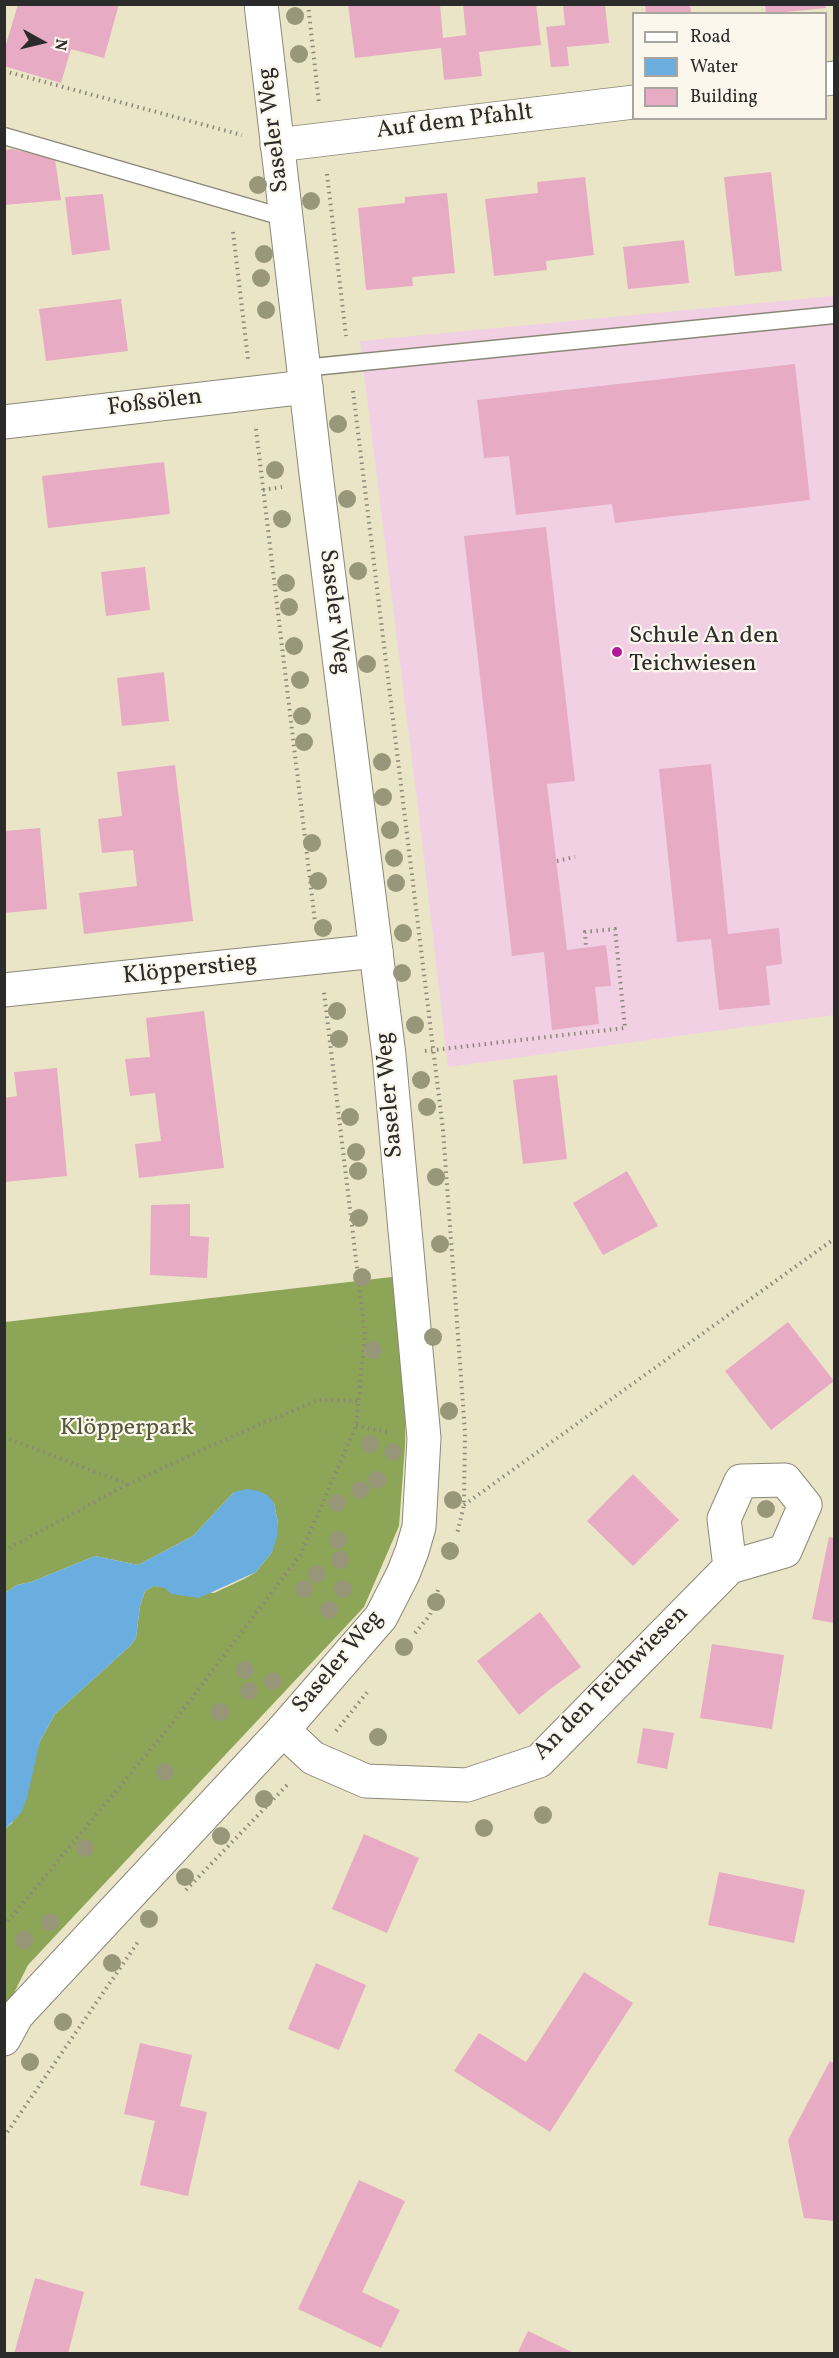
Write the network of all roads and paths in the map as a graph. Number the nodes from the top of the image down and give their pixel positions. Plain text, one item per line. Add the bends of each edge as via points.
1 (261, 4) edge
2 (308, 4) edge
3 (4, 71) edge
4 (632, 102) edge
5 (4, 136) edge
6 (323, 139) junction
7 (277, 145) junction
8 (229, 201) junction
9 (286, 218) junction
10 (834, 315) edge
11 (349, 363) junction
12 (305, 378) junction
13 (252, 393) junction
14 (4, 422) edge
15 (575, 857) dead end
16 (557, 861) dead end
17 (586, 948) dead end
18 (376, 951) junction
19 (320, 957) junction
20 (4, 990) edge
21 (434, 1050) junction
22 (389, 1055) junction
23 (834, 1239) edge
24 (360, 1401) junction
25 (4, 1437) edge
26 (128, 1484) junction
27 (464, 1505) junction
28 (456, 1538) dead end
29 (4, 1551) edge
30 (730, 1567) dead end
31 (441, 1582) dead end
32 (408, 1642) dead end
33 (372, 1687) dead end
34 (283, 1730) junction
35 (313, 1758) junction
36 (180, 1897) dead end
37 (4, 1926) edge
38 (139, 1940) dead end
39 (4, 2039) edge
40 (4, 2137) edge

1 - 7 street, Saseler Weg
2 - 6 path
3 - 7 path
4 - 6 street, Auf dem Pfahlt
5 - 8 lane
6 - 7 street, Auf dem Pfahlt
6 - 11 path
7 - 9 street, Saseler Weg
8 - 9 lane
8 - 13 path
9 - 12 street, Saseler Weg
10 - 11 lane
11 - 12 lane
11 - 21 path
12 - 13 street, Foßsölen
12 - 18 street, Saseler Weg
13 - 14 street, Foßsölen
13 - 19 path
15 - 16 path
17 - 21 path via 585,932 615,929 625,1028
18 - 19 street, Klöpperstieg
18 - 22 street, Saseler Weg
19 - 20 street, Klöpperstieg
19 - 24 path via 365,1335
21 - 22 path
21 - 27 path via 464,1420
22 - 34 street, Saseler Weg via 424,1438 418,1527 412,1551 381,1617
23 - 27 path
24 - 26 path via 318,1400
24 - 37 path via 356,1426 300,1555 175,1720
25 - 26 path
26 - 29 path
27 - 28 path
30 - 35 street, An den Teichwiesen via 539,1761 467,1785 366,1781
31 - 32 path via 430,1615
33 - 35 path
34 - 35 street, An den Teichwiesen
34 - 39 street, Saseler Weg via 17,2015
35 - 36 path
38 - 40 path

